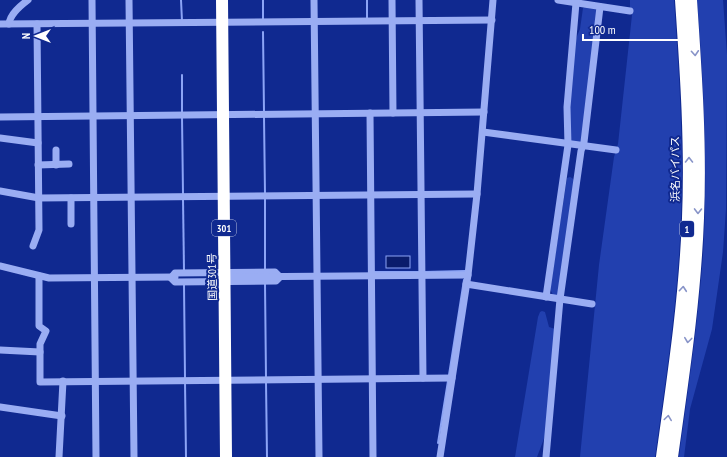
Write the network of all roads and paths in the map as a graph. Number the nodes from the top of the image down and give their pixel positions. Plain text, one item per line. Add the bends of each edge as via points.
1 (28, 0) edge
2 (92, 0) edge
3 (129, 0) edge
4 (222, 0) edge
5 (314, 0) edge
6 (392, 0) edge
7 (419, 0) edge
8 (493, 0) edge
9 (558, 0) edge
10 (681, 0) edge
11 (691, 0) edge
12 (575, 1) edge
13 (597, 4) edge
14 (630, 11) dead end
15 (419, 20) junction
16 (492, 20) junction
17 (393, 21) junction
18 (222, 22) junction
19 (315, 22) junction
20 (130, 23) junction
21 (0, 24) edge
22 (9, 24) junction
23 (37, 24) junction
24 (92, 24) junction
25 (484, 112) junction
26 (370, 113) junction
27 (393, 113) junction
28 (420, 113) junction
29 (223, 114) junction
30 (316, 114) junction
31 (130, 115) junction
32 (38, 116) junction
33 (93, 116) junction
34 (0, 117) edge
35 (482, 132) junction
36 (0, 138) edge
37 (38, 143) junction
38 (568, 145) junction
39 (583, 146) junction
40 (56, 150) dead end
41 (616, 150) dead end
42 (56, 164) junction
43 (69, 164) dead end
44 (38, 165) junction
45 (0, 190) edge
46 (421, 194) junction
47 (477, 194) junction
48 (316, 195) junction
49 (371, 195) junction
50 (224, 196) junction
51 (93, 197) junction
52 (131, 197) junction
53 (39, 198) junction
54 (71, 198) junction
55 (71, 224) dead end
56 (33, 246) dead end
57 (0, 266) edge
58 (422, 275) junction
59 (468, 275) junction
60 (39, 276) junction
61 (317, 276) junction
62 (372, 276) junction
63 (224, 277) junction
64 (94, 278) junction
65 (132, 278) junction
66 (466, 284) junction
67 (546, 297) junction
68 (560, 299) junction
69 (592, 304) dead end
70 (0, 350) edge
71 (40, 352) junction
72 (372, 378) junction
73 (423, 378) junction
74 (452, 378) junction
75 (318, 379) junction
76 (226, 380) junction
77 (64, 381) junction
78 (95, 381) junction
79 (133, 381) junction
80 (0, 407) edge
81 (62, 416) junction
82 (58, 457) edge
83 (96, 457) edge
84 (134, 457) edge
85 (226, 457) edge
86 (319, 457) edge
87 (373, 457) edge
88 (440, 457) edge
89 (546, 457) edge
90 (662, 457) edge
91 (672, 457) edge

1 - 22 street via 16,11
2 - 24 street
3 - 20 street
4 - 18 highway, 国道301号 / 301
5 - 19 street
6 - 17 street
7 - 15 street
8 - 16 street
9 - 12 street
90 -> 10 highway, 浜名バイパス / 1 via 680,323 688,218 688,112
11 -> 91 highway, 1 via 698,112 698,218 690,324
12 - 13 street
12 - 38 street via 567,107
13 - 14 street
13 - 39 street
15 - 16 street
15 - 17 street
15 - 28 street
16 - 25 street
17 - 19 street
17 - 27 street
18 - 19 street
18 - 20 street
18 - 29 highway, 国道301号 / 301
19 - 30 street
20 - 24 street
20 - 31 street
21 - 22 street
22 - 23 street
23 - 24 street
23 - 32 street
24 - 33 street
25 - 28 street
25 - 35 street
26 - 27 street
26 - 30 street
26 - 49 street
27 - 28 street
28 - 46 street
29 - 30 street
29 - 31 street
29 - 50 highway, 国道301号 / 301
30 - 48 street
31 - 33 street
31 - 52 street
32 - 33 street
32 - 34 street
32 - 37 street
33 - 51 street
35 - 38 street
35 - 47 street
36 - 37 street
37 - 44 street
38 - 39 street
38 - 67 street
39 - 41 street
39 - 68 street
40 - 42 street
42 - 43 street
42 - 44 street
44 - 53 street
45 - 53 street
46 - 47 street
46 - 49 street
46 - 58 street
47 - 59 street
48 - 49 street
48 - 50 street
48 - 61 street
49 - 62 street
50 - 52 street
50 - 63 highway, 国道301号 / 301
51 - 52 street
51 - 54 street
51 - 64 street
52 - 65 street
53 - 54 street
53 - 56 street via 39,230
54 - 55 street
57 - 60 street
58 - 59 street
58 - 62 street
58 - 73 street
59 - 66 street
60 - 64 street via 56,279
60 - 71 street via 39,326 46,331 40,344
61 - 62 street
61 - 63 street via 280,276 275,272
61 - 75 street
62 - 72 street
63 - 65 street via 175,273 171,278
63 - 76 highway, 国道301号 / 301
64 - 65 street
64 - 78 street
65 - 79 street
66 - 67 street
66 - 74 street
67 - 68 street
68 - 69 street
68 - 89 street
70 - 71 street
71 - 77 street via 40,382
72 - 73 street
72 - 75 street
72 - 87 street
73 - 74 street
74 - 88 street
75 - 76 street
75 - 86 street
76 - 79 street
76 - 85 highway, 国道301号 / 301
77 - 78 street
77 - 81 street
78 - 79 street
78 - 83 street
79 - 84 street
80 - 81 street
81 - 82 street

